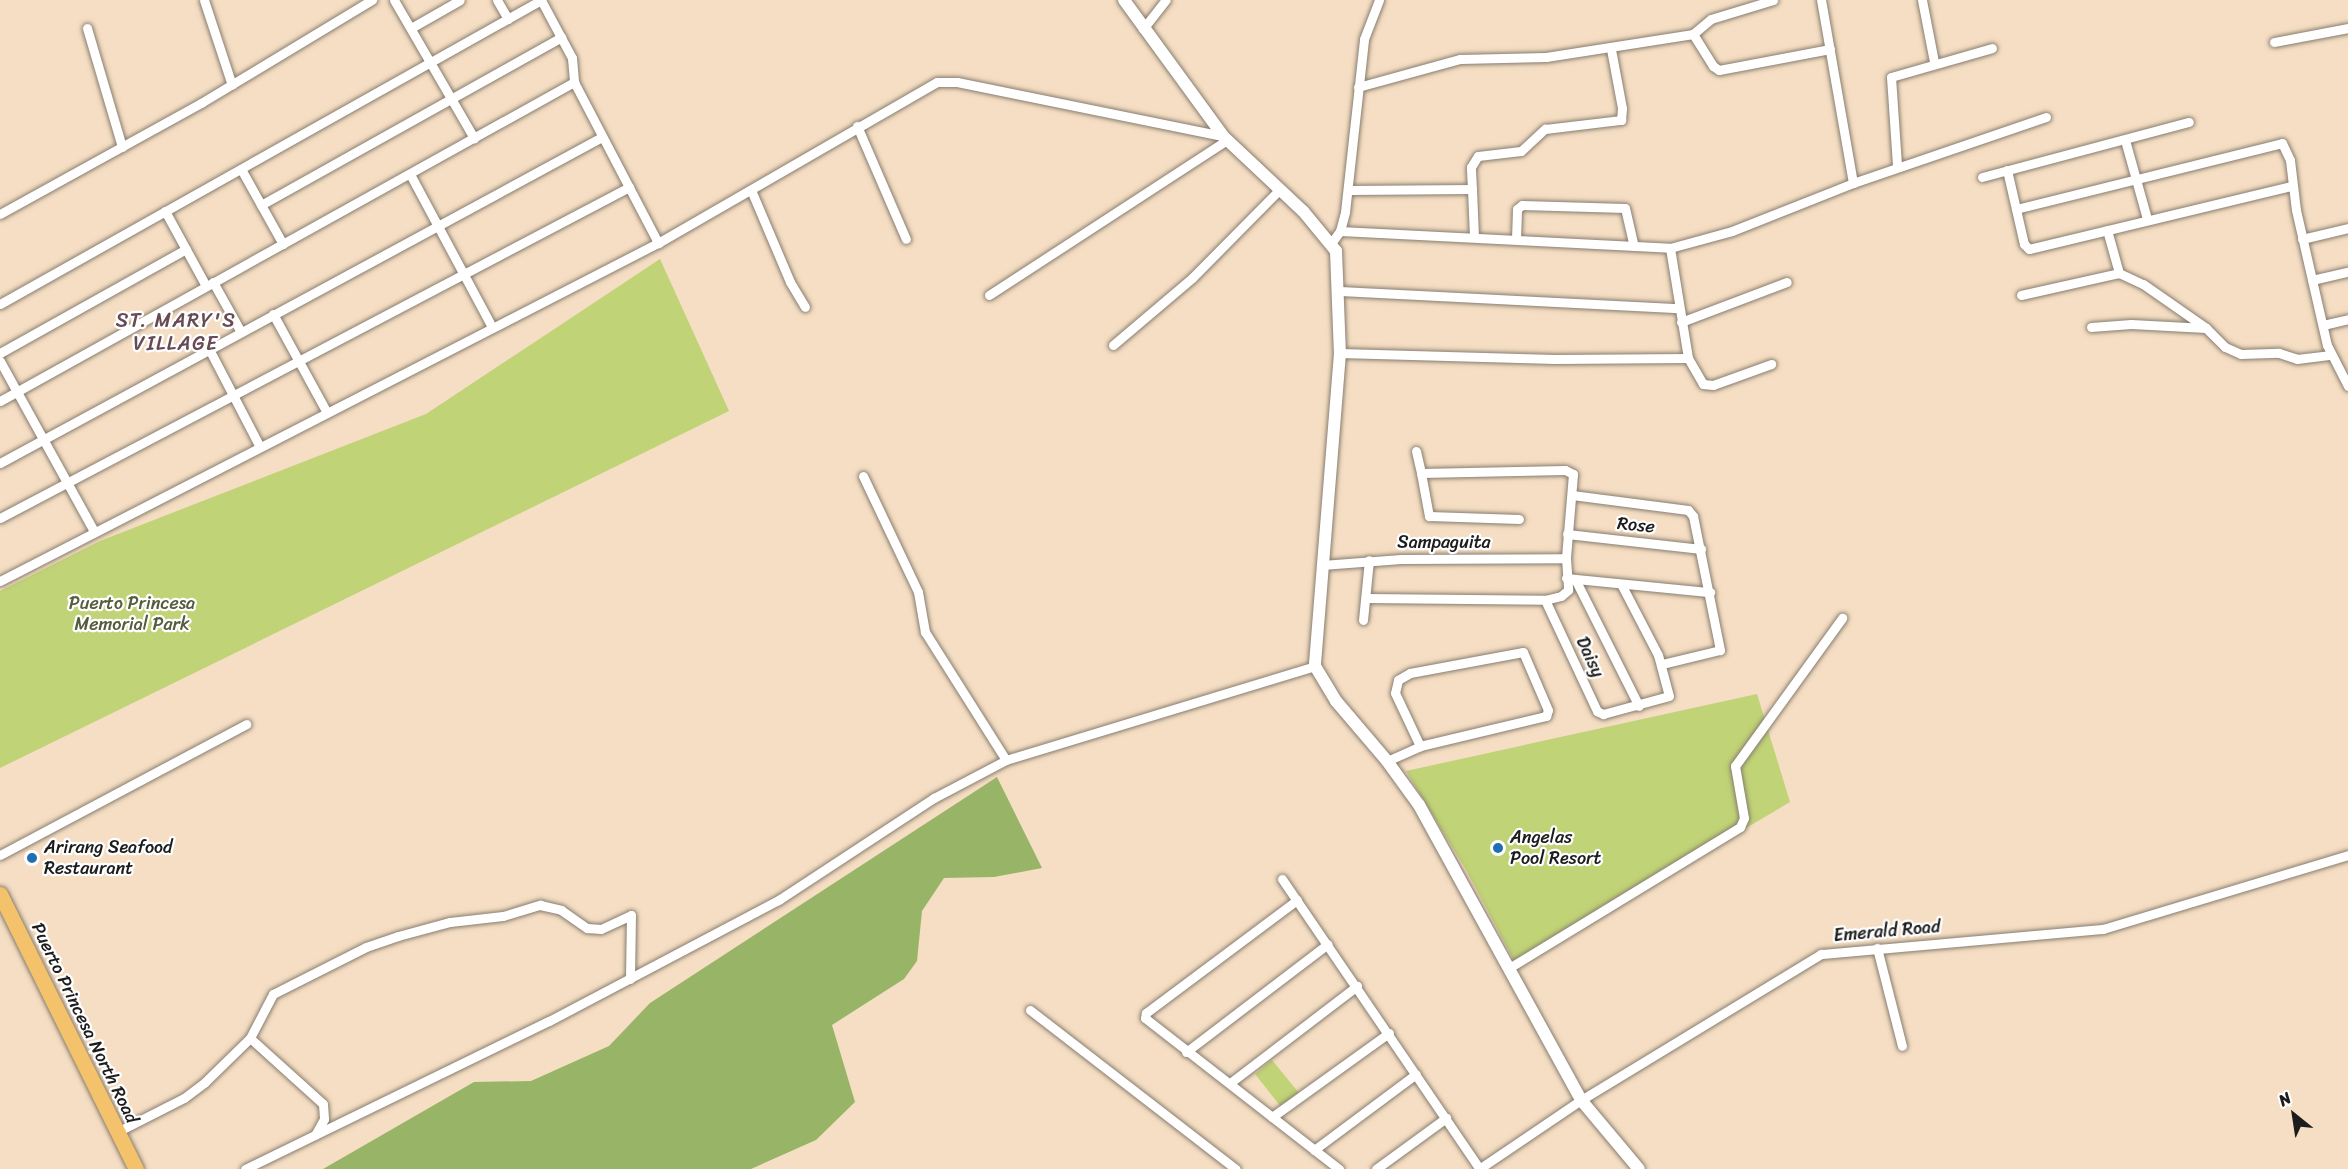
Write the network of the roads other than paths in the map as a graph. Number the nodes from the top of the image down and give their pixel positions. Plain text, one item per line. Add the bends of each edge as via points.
1 (204, 0) edge
2 (372, 0) edge
3 (394, 0) edge
4 (460, 0) edge
5 (497, 0) edge
6 (541, 0) edge
7 (1124, 0) edge
8 (1167, 0) edge
9 (1379, 0) edge
10 (1773, 0) edge
11 (1821, 0) edge
12 (1922, 0) edge
13 (508, 19) junction
14 (87, 28) dead end
15 (411, 28) junction
16 (2348, 28) edge
17 (1143, 29) junction
18 (1693, 34) junction
19 (561, 37) junction
20 (2274, 42) dead end
21 (1992, 48) dead end
22 (1611, 49) junction
23 (1830, 49) junction
24 (1934, 62) junction
25 (431, 63) junction
26 (574, 82) junction
27 (232, 85) junction
28 (1358, 87) junction
29 (451, 98) junction
30 (2046, 117) dead end
31 (2189, 122) dead end
32 (857, 126) junction
33 (602, 137) junction
34 (474, 138) junction
35 (1225, 138) junction
36 (2125, 140) junction
37 (122, 147) junction
38 (1897, 165) junction
39 (241, 169) junction
40 (2007, 170) junction
41 (410, 174) junction
42 (1982, 177) dead end
43 (2136, 181) junction
44 (1853, 183) junction
45 (2291, 186) junction
46 (629, 187) junction
47 (1280, 189) junction
48 (1472, 189) junction
49 (751, 190) junction
50 (1349, 190) junction
51 (261, 205) junction
52 (2016, 209) junction
53 (165, 212) junction
54 (0, 214) edge
55 (2147, 219) junction
56 (438, 224) junction
57 (2348, 228) edge
58 (2107, 230) junction
59 (1341, 231) junction
60 (1474, 237) junction
61 (906, 239) dead end
62 (1516, 239) junction
63 (2302, 239) junction
64 (1332, 242) junction
65 (658, 243) junction
66 (283, 244) junction
67 (1634, 246) junction
68 (1670, 248) junction
69 (186, 249) junction
70 (464, 272) junction
71 (2348, 272) edge
72 (2119, 273) junction
73 (2312, 280) junction
74 (1787, 282) dead end
75 (210, 284) junction
76 (1340, 291) junction
77 (2021, 294) dead end
78 (989, 295) dead end
79 (0, 304) edge
80 (805, 307) dead end
81 (1678, 308) junction
82 (273, 314) junction
83 (2348, 319) edge
84 (1681, 322) junction
85 (2323, 325) junction
86 (492, 327) junction
87 (2091, 327) dead end
88 (2206, 328) junction
89 (241, 332) junction
90 (1113, 345) dead end
91 (209, 349) junction
92 (0, 353) edge
93 (1340, 353) junction
94 (2331, 355) junction
95 (1688, 358) junction
96 (299, 360) junction
97 (0, 361) edge
98 (1771, 364) dead end
99 (2343, 368) edge
100 (2348, 386) edge
101 (17, 392) junction
102 (233, 395) junction
103 (0, 401) edge
104 (326, 411) junction
105 (44, 439) junction
106 (259, 445) junction
107 (1416, 451) dead end
108 (0, 463) edge
109 (1421, 473) junction
110 (863, 476) dead end
111 (68, 482) junction
112 (1572, 495) junction
113 (0, 518) edge
114 (1519, 519) dead end
115 (94, 531) junction
116 (1567, 534) junction
117 (1701, 549) junction
118 (1566, 558) junction
119 (1369, 560) junction
120 (1322, 564) junction
121 (1571, 578) junction
122 (0, 581) edge
123 (1621, 584) junction
124 (1710, 592) junction
125 (1365, 598) junction
126 (1545, 600) junction
127 (1842, 618) dead end
128 (1363, 620) dead end
129 (1662, 664) junction
130 (1314, 666) junction
131 (1640, 706) junction
132 (246, 724) dead end
133 (1420, 746) junction
134 (1006, 760) junction
135 (1387, 761) junction
136 (0, 855) edge
137 (2348, 855) edge
138 (1282, 879) dead end
139 (0, 894) edge
140 (1298, 900) junction
141 (1328, 944) junction
142 (1877, 948) junction
143 (1509, 968) junction
144 (630, 979) junction
145 (1357, 986) junction
146 (1030, 1010) dead end
147 (1389, 1033) junction
148 (250, 1038) junction
149 (1902, 1046) dead end
150 (1186, 1052) junction
151 (1416, 1074) junction
152 (1230, 1083) junction
153 (1581, 1100) junction
154 (1272, 1117) junction
155 (1446, 1118) junction
156 (117, 1132) junction
157 (315, 1135) junction
158 (1314, 1150) junction
159 (136, 1169) edge
160 (245, 1169) edge
161 (1236, 1169) edge
162 (1339, 1169) edge
163 (1376, 1169) edge
164 (1479, 1169) edge
165 (1639, 1169) edge

1 - 27 street
2 - 27 street
3 - 15 street
4 - 15 street
5 - 13 street
6 - 13 street
6 - 19 street
7 - 17 street
8 - 17 street
9 - 28 street via 1364,39
10 - 18 street via 1711,19
11 - 23 street
12 - 24 street
13 - 25 street
14 - 37 street
15 - 25 street
16 - 20 street
17 - 35 street
18 - 22 street
18 - 23 street via 1713,66 1719,69
19 - 26 street via 572,58
19 - 29 street
21 - 24 street
22 - 28 street via 1546,57 1460,58
22 - 48 street via 1621,120 1549,128 1539,131 1521,151 1478,156 1471,167
23 - 44 street
24 - 38 street via 1891,77
25 - 29 street
25 - 39 street
26 - 33 street
26 - 34 street
27 - 37 street
28 - 50 street
29 - 34 street
29 - 51 street
30 - 38 street
31 - 36 street
32 - 35 street via 919,89 937,82 957,82
32 - 49 street
32 - 61 street
33 - 46 street
33 - 56 street
34 - 41 street
35 - 47 street
35 - 78 street
36 - 40 street
36 - 43 street
37 - 54 street
38 - 44 street
39 - 51 street
39 - 53 street
40 - 42 street
40 - 52 street
41 - 56 street
41 - 66 street
43 - 45 street via 2279,142 2290,160
43 - 52 street
43 - 55 street
44 - 68 street via 1732,231
45 - 55 street
45 - 63 street
46 - 65 street
46 - 70 street
47 - 64 street
47 - 90 street via 1192,278
48 - 50 street
48 - 60 street
49 - 65 street
49 - 80 street via 790,282
50 - 59 street
51 - 66 street
52 - 58 street via 2024,247 2029,249
53 - 69 street
53 - 79 street
55 - 58 street
56 - 70 street
56 - 82 street
57 - 63 street
58 - 72 street
59 - 60 street
59 - 64 street
60 - 62 street
62 - 67 street
62 - 67 street via 1517,209 1522,205 1625,208
63 - 73 street
64 - 76 street via 1338,260
65 - 86 street
66 - 75 street
67 - 68 street
68 - 81 street
69 - 75 street
69 - 92 street
70 - 86 street
70 - 96 street
71 - 73 street
72 - 77 street
72 - 88 street via 2143,284
73 - 85 street
74 - 84 street
75 - 89 street
75 - 101 street
76 - 81 street
76 - 93 street
81 - 84 street
82 - 89 street
82 - 96 street
83 - 85 street
84 - 95 street
85 - 94 street
86 - 104 street
87 - 88 street via 2131,324
88 - 94 street via 2225,347 2247,356 2279,353 2297,359
89 - 91 street
91 - 102 street
91 - 105 street
93 - 95 street
93 - 120 street
94 - 99 street
95 - 98 street via 1707,386
96 - 102 street
96 - 104 street
97 - 101 street
99 - 100 street
101 - 103 street
101 - 105 street
102 - 106 street
102 - 111 street
104 - 106 street
105 - 108 street
105 - 111 street
106 - 115 street
107 - 109 street
109 - 112 street via 1565,470 1573,474
109 - 114 street via 1429,516
110 - 134 street via 918,592 925,632
111 - 113 street
111 - 115 street
112 - 116 street
112 - 117 street via 1688,510
115 - 122 street
116 - 117 street, Rose
116 - 118 street
117 - 124 street
118 - 119 street, Sampaguita
118 - 121 street
119 - 120 street, Sampaguita
119 - 125 street
120 - 130 street
121 - 123 street
121 - 126 street via 1567,592
121 - 131 street
123 - 124 street
123 - 129 street, Daisy
124 - 129 street via 1720,650
125 - 126 street
125 - 128 street
126 - 131 street, Daisy via 1599,713
127 - 143 street via 1735,766 1744,818 1740,827
129 - 131 street, Daisy via 1670,696
130 - 134 street
130 - 135 street via 1336,701
132 - 136 street
133 - 133 street via 1546,716 1548,710 1523,652 1410,674 1398,680 1395,693
133 - 135 street
134 - 144 street via 934,798 780,899
135 - 143 street via 1419,805
137 - 142 street, Emerald Road via 2103,928 2066,935
138 - 140 street
139 - 156 main road, Puerto Princesa North Road
140 - 141 street
140 - 150 street via 1145,1014
141 - 145 street
141 - 150 street
142 - 149 street
142 - 153 street, Emerald Road via 1815,957
143 - 153 street
144 - 148 street via 631,915 601,929 587,928 561,910 540,905 503,916 450,922 366,947 273,994
144 - 157 street
145 - 147 street
145 - 152 street
146 - 161 street
147 - 151 street
147 - 154 street
148 - 156 street via 195,1091
148 - 157 street via 323,1104 324,1119
150 - 152 street
151 - 155 street
151 - 158 street
152 - 154 street
153 - 164 street, Emerald Road
153 - 165 street
154 - 158 street
155 - 163 street
155 - 164 street
156 - 159 main road, Puerto Princesa North Road
157 - 160 street
158 - 162 street

